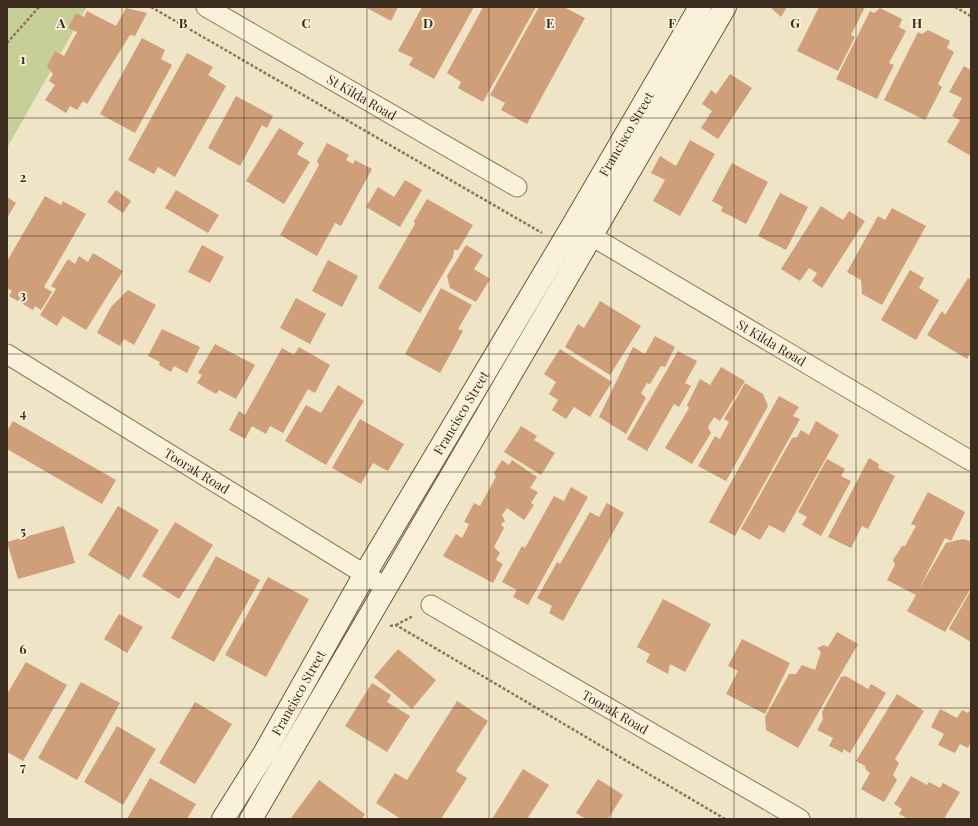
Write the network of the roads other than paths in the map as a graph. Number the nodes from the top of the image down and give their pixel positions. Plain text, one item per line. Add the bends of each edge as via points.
1 (206, 7) edge
2 (700, 7) edge
3 (725, 7) edge
4 (517, 187) dead end
5 (573, 225) junction
6 (593, 236) junction
7 (7, 354) edge
8 (971, 461) edge
9 (365, 574) junction
10 (387, 588) junction
11 (431, 605) dead end
12 (223, 819) edge
13 (251, 819) edge
14 (800, 819) edge

1 - 4 street, St Kilda Road
2 - 5 street, Francisco Street
3 - 6 street, Francisco Street
5 - 6 street, St Kilda Road
5 - 9 street, Francisco Street
6 - 8 street, St Kilda Road
6 - 10 street, Francisco Street
7 - 9 street, Toorak Road
9 - 10 street, Toorak Road
9 - 12 street, Francisco Street via 265,752
10 - 13 street, Francisco Street
11 - 14 street, Toorak Road

